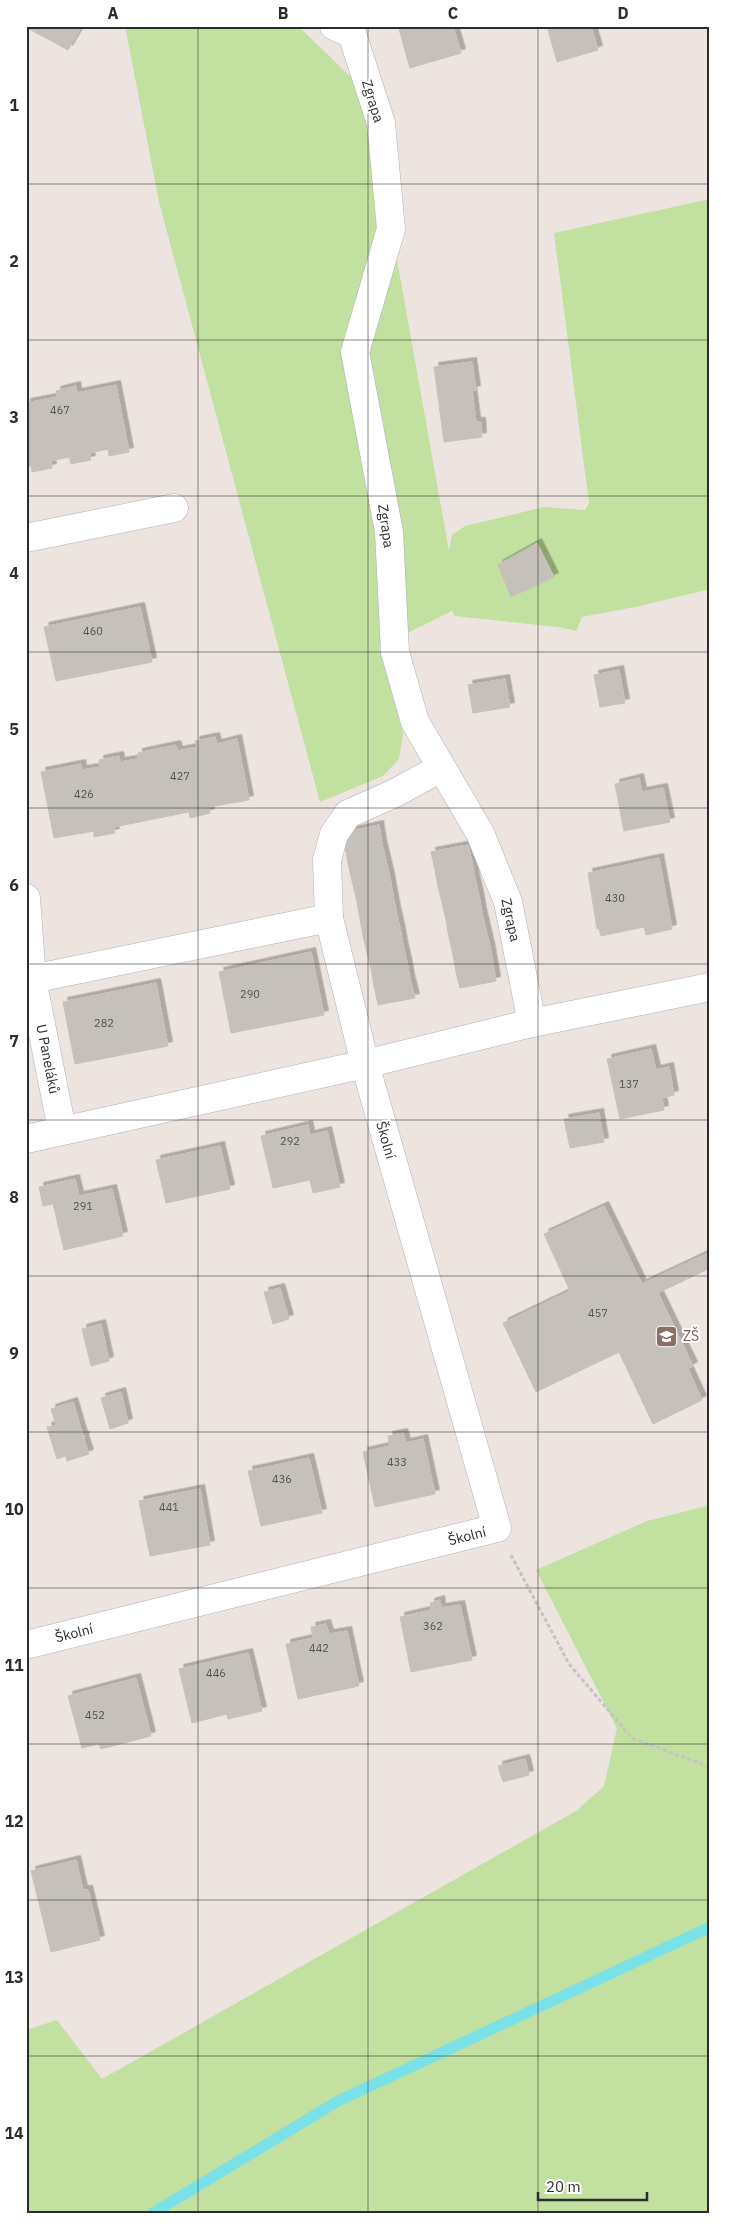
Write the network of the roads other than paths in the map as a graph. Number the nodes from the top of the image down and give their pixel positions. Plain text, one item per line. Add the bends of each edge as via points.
1 (334, 26) edge
2 (174, 508) dead end
3 (26, 538) edge
4 (441, 768) junction
5 (26, 898) edge
6 (329, 918) junction
7 (32, 979) junction
8 (710, 987) edge
9 (532, 1023) junction
10 (365, 1064) junction
11 (62, 1130) junction
12 (26, 1139) edge
13 (26, 1645) edge

1 - 4 street, Zgrapa via 352,34 381,123 391,229 355,352 389,532 395,652 415,722
2 - 3 street
4 - 6 street, Školní via 348,814 334,834 327,860
4 - 9 street, Zgrapa via 480,833 508,902
5 - 7 street, U Paneláků
6 - 7 street
6 - 10 street, Školní
7 - 11 street, U Paneláků
8 - 9 street
9 - 10 street
10 - 11 street
10 - 13 street, Školní via 497,1528
11 - 12 street

